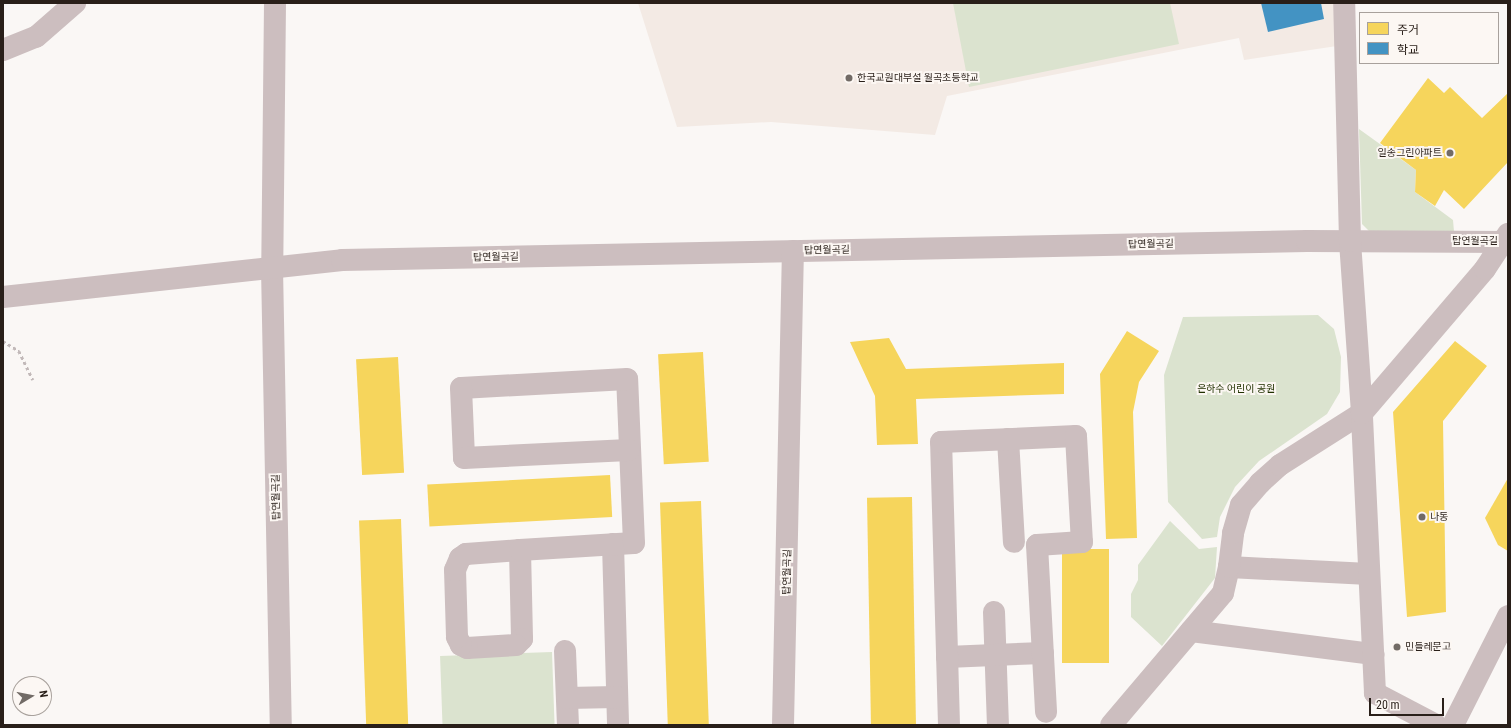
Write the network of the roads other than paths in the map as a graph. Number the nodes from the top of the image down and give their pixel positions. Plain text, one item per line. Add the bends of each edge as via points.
1 (75, 3) edge
2 (275, 3) edge
3 (1344, 3) edge
4 (3, 50) edge
5 (1506, 239) edge
6 (1350, 241) junction
7 (793, 251) junction
8 (272, 268) junction
9 (3, 297) edge
10 (1362, 413) junction
11 (1008, 439) junction
12 (629, 450) junction
13 (1014, 542) dead end
14 (613, 544) junction
15 (520, 550) junction
16 (1229, 567) junction
17 (1369, 574) junction
18 (994, 612) dead end
19 (1508, 616) edge
20 (1191, 631) junction
21 (565, 651) dead end
22 (1043, 653) junction
23 (1374, 654) junction
24 (995, 655) junction
25 (947, 657) junction
26 (617, 697) junction
27 (567, 698) junction
28 (1046, 712) dead end
29 (282, 725) edge
30 (568, 725) edge
31 (618, 725) edge
32 (784, 725) edge
33 (949, 725) edge
34 (998, 725) edge
35 (1111, 725) edge
36 (1436, 725) edge
37 (1453, 725) edge

1 - 4 street via 36,37
2 - 8 street, 탑연월곡길
3 - 6 street
5 - 6 street, 탑연월곡길
5 - 10 street via 1485,269
6 - 7 street, 탑연월곡길
6 - 10 street
7 - 8 street, 탑연월곡길 via 342,260
7 - 32 street, 탑연월곡길
8 - 9 street
8 - 29 street, 탑연월곡길
10 - 16 street via 1280,465 1260,483 1241,505 1233,532
10 - 17 street
11 - 13 street
11 - 22 street via 1076,436 1082,542 1038,545
11 - 25 street via 941,442
12 - 12 street via 627,379 461,388 464,458
12 - 14 street via 634,543
14 - 15 street
14 - 26 street
15 - 15 street via 466,554 460,558 455,570 458,637 461,645 467,648 516,645 522,639
16 - 17 street
16 - 20 street via 1223,593
17 - 23 street
18 - 24 street
19 - 37 street
20 - 23 street
20 - 35 street
21 - 27 street
22 - 24 street
22 - 28 street
23 - 36 street via 1375,693
24 - 25 street
24 - 34 street
25 - 33 street
26 - 27 street
26 - 31 street
27 - 30 street

